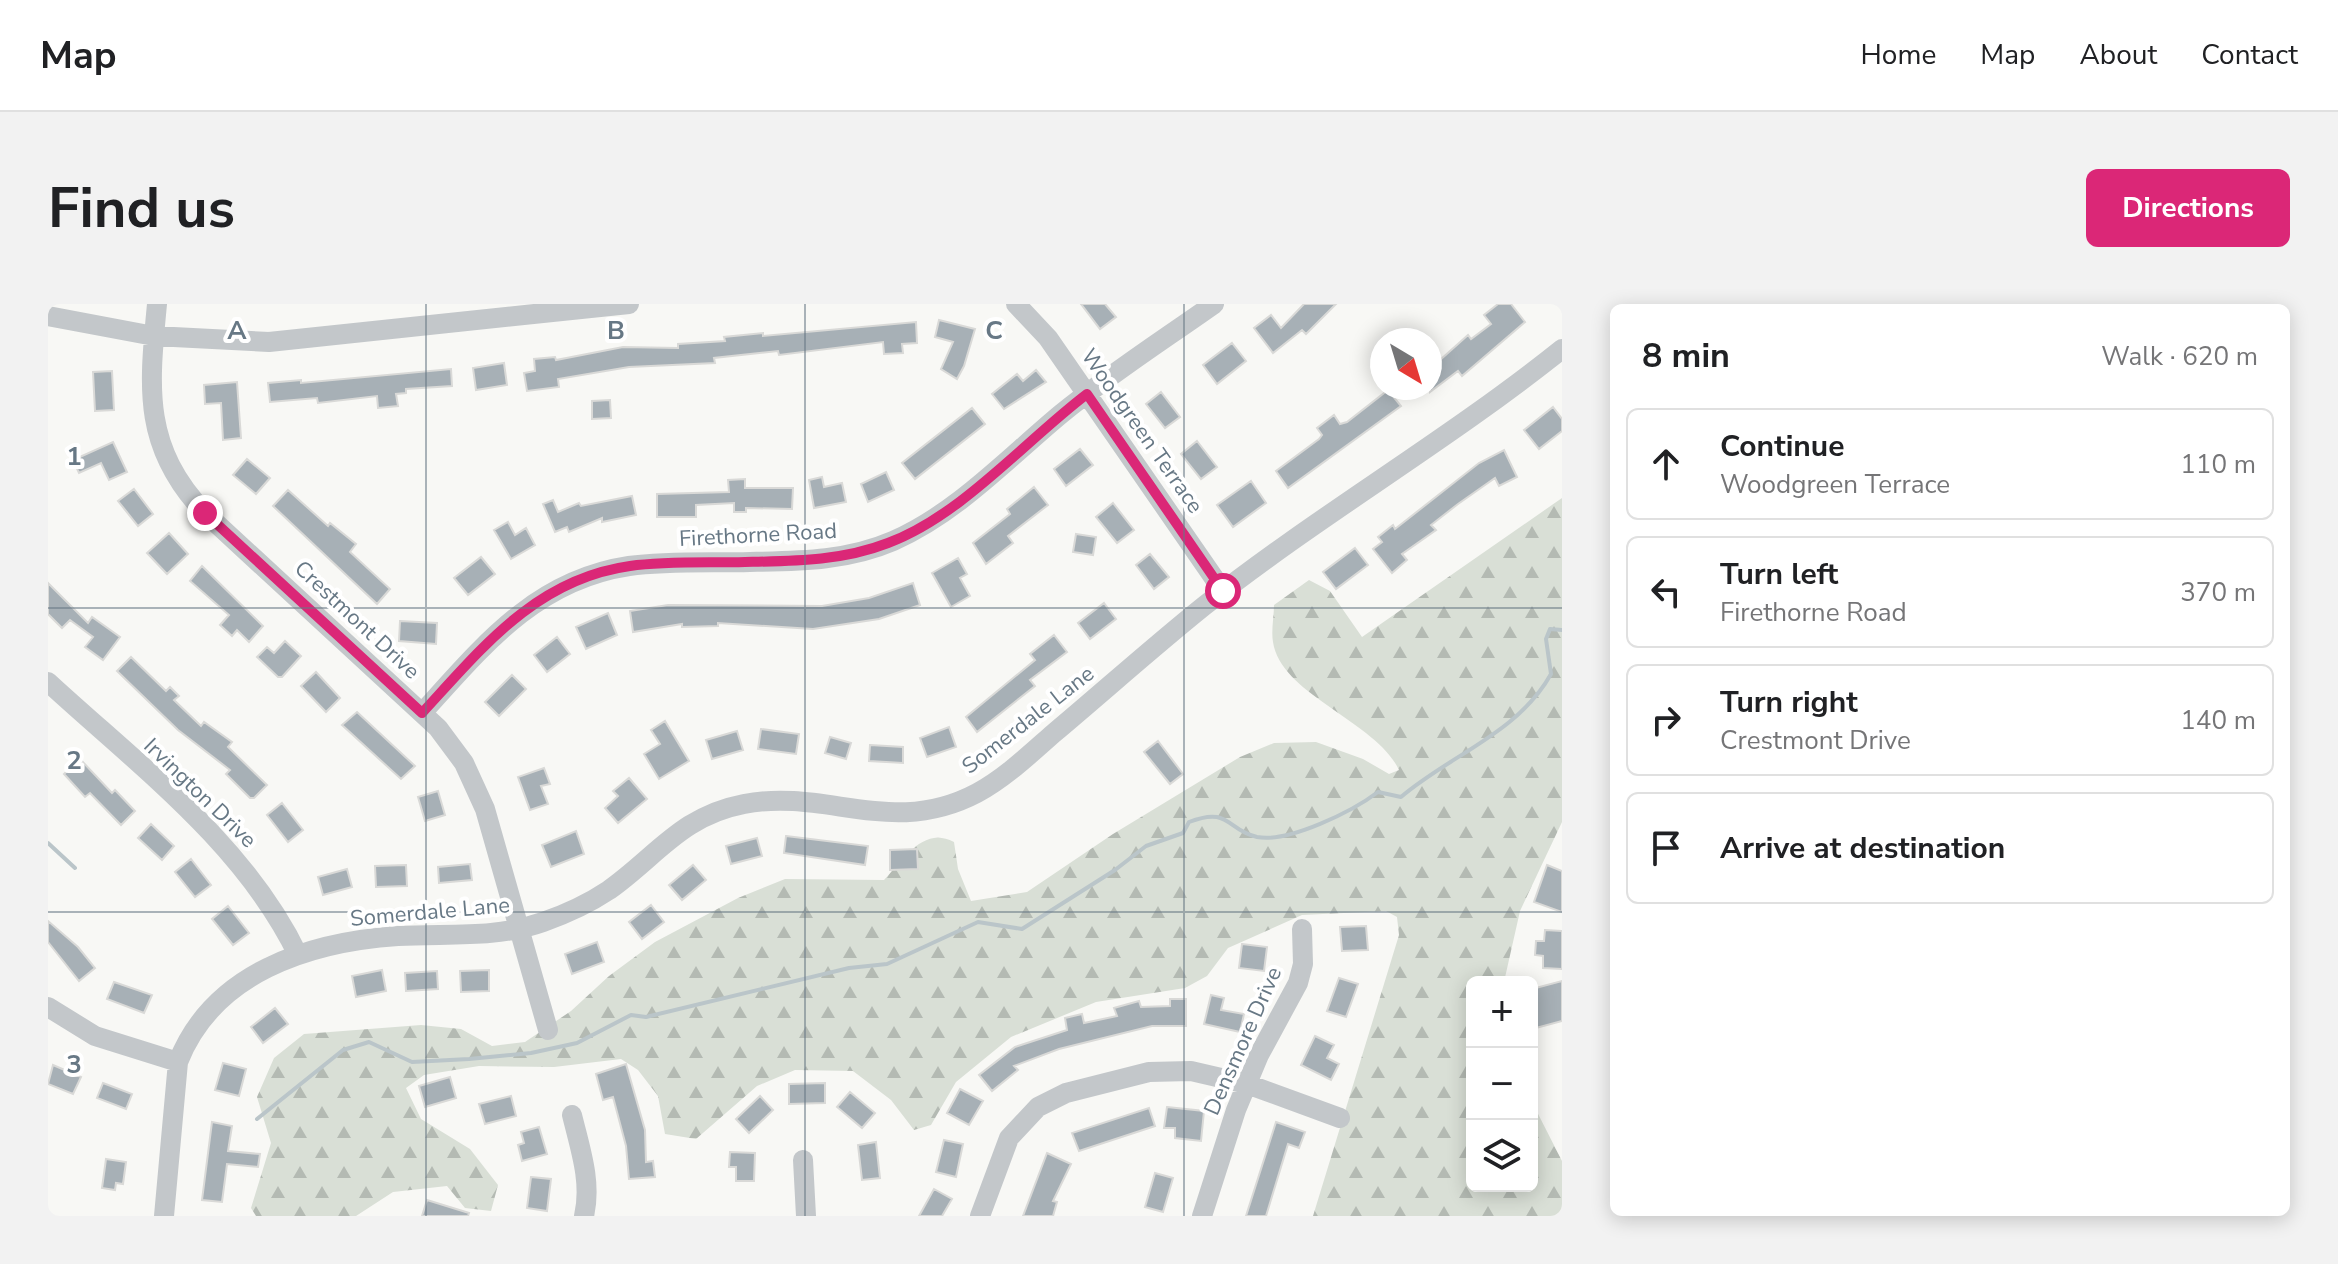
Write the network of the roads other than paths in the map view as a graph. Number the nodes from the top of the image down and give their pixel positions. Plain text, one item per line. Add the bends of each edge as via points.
1 (157, 304) edge
2 (629, 304) edge
3 (1016, 304) edge
4 (1214, 304) edge
5 (48, 316) edge
6 (154, 336) junction
7 (1562, 349) edge
8 (1087, 394) junction
9 (1223, 591) junction
10 (48, 682) edge
11 (422, 713) junction
12 (518, 929) junction
13 (1302, 929) dead end
14 (298, 955) junction
15 (48, 1007) edge
16 (548, 1030) dead end
17 (178, 1062) junction
18 (1247, 1084) junction
19 (572, 1115) dead end
20 (1340, 1118) dead end
21 (803, 1160) dead end
22 (164, 1216) edge
23 (584, 1216) edge
24 (806, 1216) edge
25 (980, 1216) edge
26 (1202, 1216) edge

1 - 6 street, Crestmont Drive
2 - 6 street via 269,342
3 - 8 street, Woodgreen Terrace via 1043,331
4 - 8 street, Firethorne Road
5 - 6 street
6 - 11 street, Crestmont Drive via 153,418 167,463 187,495
7 - 9 street, Somerdale Lane
8 - 9 street, Woodgreen Terrace
8 - 11 street, Firethorne Road via 942,514 890,543 820,560 629,566 557,589 506,623
9 - 12 street, Somerdale Lane via 1013,768 958,802 902,814 779,801 715,812 679,829 587,904
10 - 14 street, Irvington Drive via 221,843 282,923
11 - 12 street, Crestmont Drive via 447,739 478,789
12 - 14 street, Somerdale Lane via 366,939
12 - 16 street, Crestmont Drive
13 - 18 street, Densmore Drive via 1298,983
14 - 17 street, Somerdale Lane via 220,997 193,1028
15 - 17 street via 95,1036
17 - 22 street, Somerdale Lane
18 - 20 street
18 - 25 street via 1170,1069 1056,1097 1038,1107 1009,1138
18 - 26 street, Densmore Drive
19 - 23 street via 584,1164
21 - 24 street

